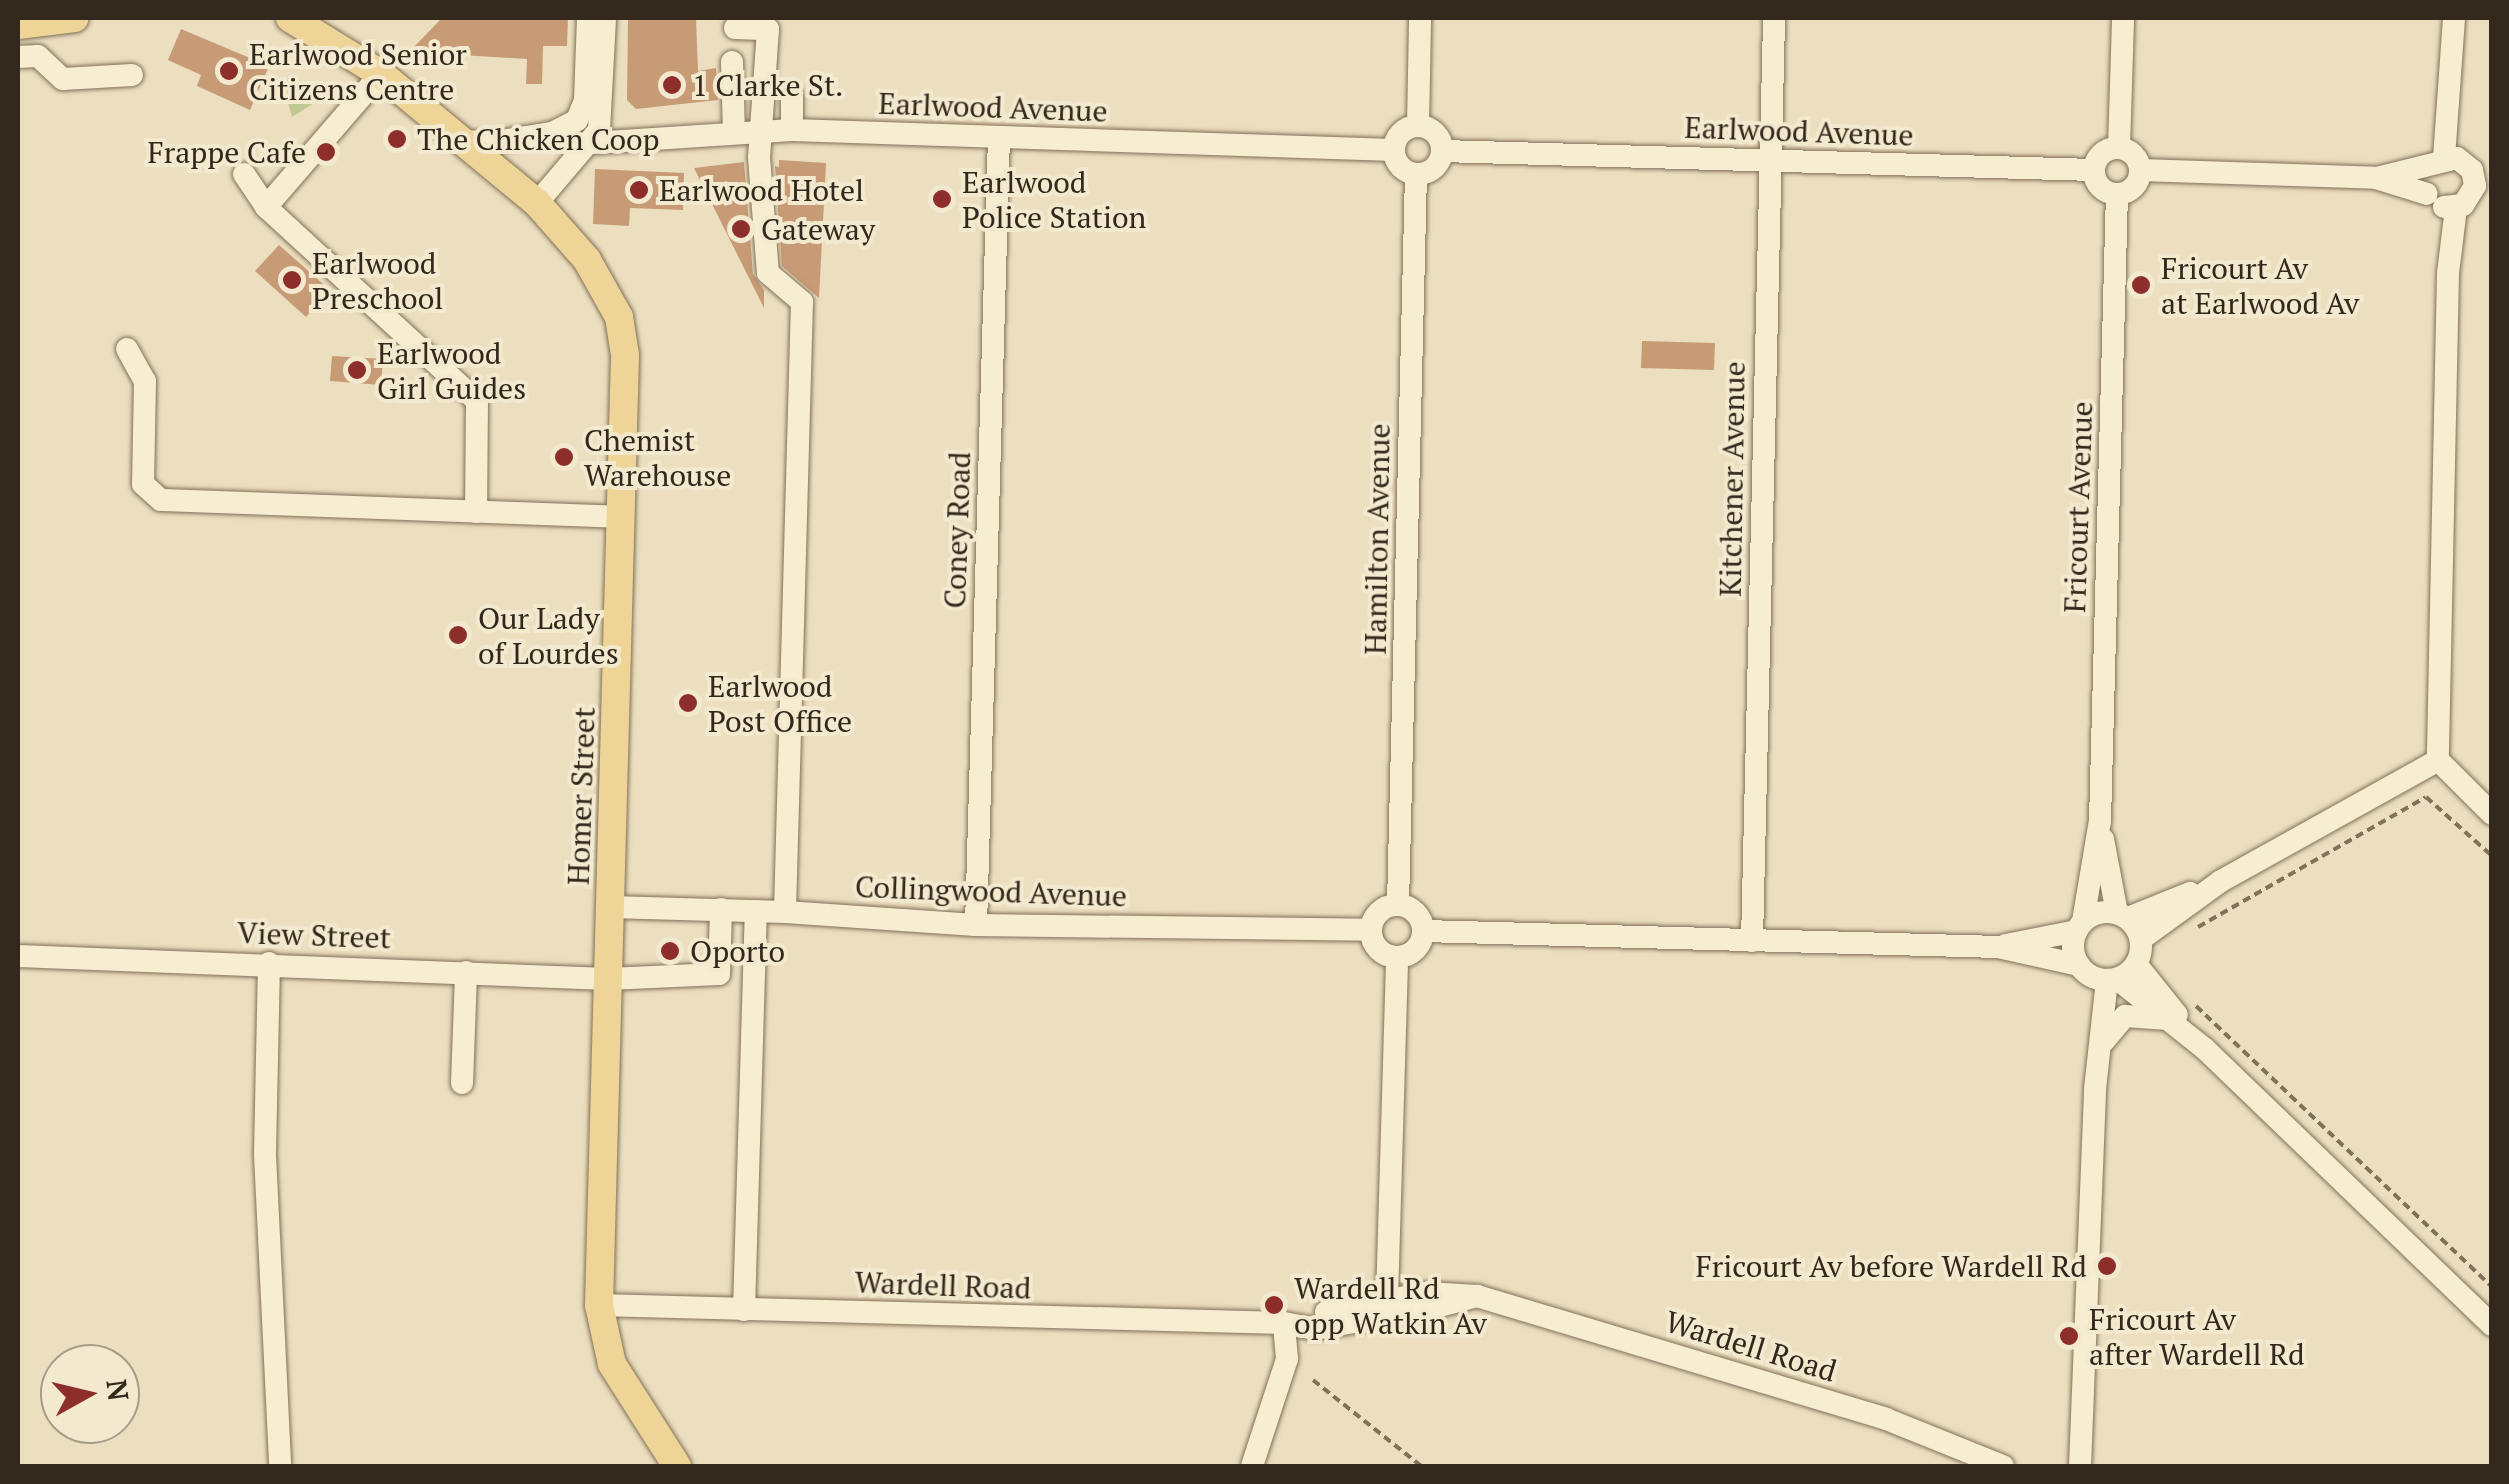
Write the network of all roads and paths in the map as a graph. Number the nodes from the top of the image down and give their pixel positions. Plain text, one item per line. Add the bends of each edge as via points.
1 (75, 18) edge
2 (290, 18) edge
3 (588, 18) edge
4 (605, 18) edge
5 (1420, 18) edge
6 (1774, 18) edge
7 (2123, 18) edge
8 (2454, 18) edge
9 (18, 25) edge
10 (735, 28) dead end
11 (18, 56) edge
12 (596, 60) junction
13 (732, 62) dead end
14 (132, 74) dead end
15 (381, 74) junction
16 (792, 97) dead end
17 (1418, 126) junction
18 (764, 130) junction
19 (792, 130) junction
20 (734, 132) junction
21 (998, 137) junction
22 (466, 141) junction
23 (592, 143) junction
24 (2119, 148) junction
25 (1394, 150) junction
26 (1442, 151) junction
27 (1770, 160) junction
28 (2461, 165) edge
29 (2094, 170) junction
30 (2140, 170) junction
31 (244, 174) dead end
32 (1416, 174) junction
33 (2376, 178) junction
34 (2117, 194) junction
35 (2456, 200) edge
36 (538, 203) junction
37 (266, 207) junction
38 (127, 349) dead end
39 (476, 512) junction
40 (620, 517) junction
41 (2438, 760) junction
42 (2492, 814) edge
43 (2100, 821) junction
44 (2492, 856) edge
45 (2221, 881) junction
46 (1398, 905) junction
47 (610, 907) junction
48 (722, 909) junction
49 (756, 910) junction
50 (785, 912) junction
51 (2122, 916) junction
52 (976, 925) junction
53 (2080, 926) junction
54 (1371, 930) junction
55 (1422, 931) junction
56 (2187, 933) dead end
57 (2141, 939) junction
58 (1752, 941) junction
59 (1998, 947) junction
60 (18, 956) edge
61 (1397, 957) junction
62 (268, 963) junction
63 (466, 972) junction
64 (2105, 972) junction
65 (608, 980) junction
66 (2196, 1006) dead end
67 (2168, 1019) junction
68 (2100, 1047) junction
69 (2204, 1049) junction
70 (462, 1083) dead end
71 (2095, 1090) junction
72 (2492, 1286) edge
73 (1477, 1296) junction
74 (1387, 1300) junction
75 (599, 1305) junction
76 (744, 1310) junction
77 (1284, 1323) junction
78 (2492, 1326) edge
79 (1313, 1380) dead end
80 (280, 1466) edge
81 (678, 1466) edge
82 (1252, 1466) edge
83 (1420, 1466) edge
84 (2003, 1466) edge
85 (2080, 1466) edge

1 - 9 main road
2 - 15 main road, Homer Street
3 - 12 street
4 - 12 street
5 - 17 street
6 - 27 street, Kitchener Avenue
7 - 24 street
8 - 28 street
10 - 18 street via 768,28
11 - 14 street via 38,56 62,79
12 - 22 street via 583,112 569,128
12 - 23 street via 602,122
13 - 20 street
15 - 22 main road, Homer Street
15 - 37 street
16 - 19 street
17 - 25 street via 1398,136
17 - 26 street via 1437,136
18 - 19 street, Earlwood Avenue
18 - 20 street, Earlwood Avenue
18 - 50 street via 759,157 768,273 802,302
19 - 21 street, Earlwood Avenue
20 - 23 street, Earlwood Avenue
21 - 25 street, Earlwood Avenue
21 - 52 street, Coney Road
22 - 36 main road, Homer Street
23 - 36 street
24 - 29 street via 2102,153
24 - 30 street via 2132,152
25 - 32 street via 1403,169
26 - 27 street, Earlwood Avenue
26 - 32 street via 1431,170
27 - 29 street, Earlwood Avenue
27 - 58 street, Kitchener Avenue
28 - 33 street
28 - 35 street via 2476,186
28 - 35 street via 2424,181
29 - 34 street via 2100,186
30 - 33 street
30 - 34 street via 2132,189
31 - 37 street
32 - 46 street, Hamilton Avenue
33 - 35 street
34 - 43 street, Fricourt Avenue
35 - 41 street via 2448,274
36 - 40 main road, Homer Street via 587,260 618,317 625,356
37 - 39 street via 477,401
38 - 39 street via 145,380 142,484 161,500
39 - 40 street
40 - 47 main road, Homer Street
41 - 42 street
41 - 45 street
43 - 51 street, Fricourt Avenue
43 - 53 street, Fricourt Avenue
44 - 56 path via 2426,798
45 - 51 street
45 - 57 street
46 - 54 street via 1382,909
46 - 55 street via 1413,911
47 - 48 street, Collingwood Avenue
47 - 65 main road, Homer Street
48 - 49 street, Collingwood Avenue
48 - 65 street, View Street via 719,974
49 - 50 street, Collingwood Avenue
49 - 76 street
50 - 52 street, Collingwood Avenue
51 - 53 street via 2099,912
51 - 57 street
52 - 54 street, Collingwood Avenue
53 - 59 street
53 - 64 street, Fricourt Avenue via 2073,942
54 - 61 street via 1381,952
55 - 58 street
55 - 61 street via 1412,952
57 - 64 street
58 - 59 street
59 - 64 street
60 - 62 street, View Street
61 - 74 street
62 - 63 street, View Street
62 - 80 street via 265,1155
63 - 65 street, View Street
63 - 70 street
64 - 67 street
64 - 68 street
64 - 69 street
64 - 71 street
65 - 75 main road, Homer Street
66 - 72 path
67 - 68 street via 2125,1016
67 - 69 street
68 - 71 street
69 - 78 street
71 - 85 street
73 - 74 street, Wardell Road via 1427,1293
73 - 77 street, Wardell Road via 1314,1328
73 - 84 street, Wardell Road via 1886,1418
74 - 77 street, Wardell Road
75 - 76 street, Wardell Road
75 - 81 main road, Homer Street via 612,1364
76 - 77 street, Wardell Road
77 - 82 street via 1284,1376
79 - 83 path

